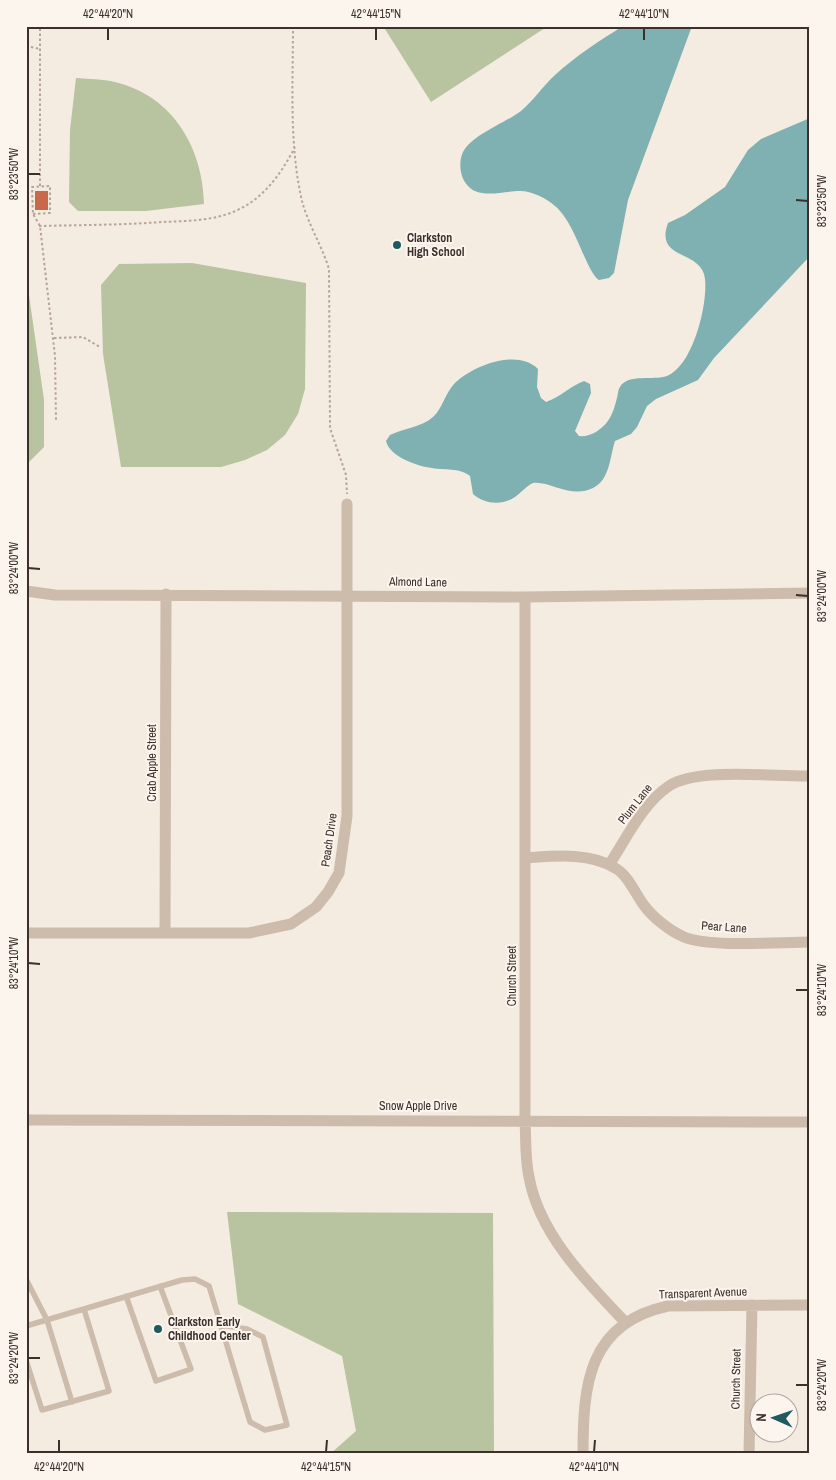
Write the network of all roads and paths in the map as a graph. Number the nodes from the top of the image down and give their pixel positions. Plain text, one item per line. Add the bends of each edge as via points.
1 (32, 26) edge
2 (40, 26) edge
3 (293, 26) edge
4 (26, 28) edge
5 (26, 46) edge
6 (40, 49) junction
7 (294, 146) junction
8 (40, 186) junction
9 (33, 214) junction
10 (40, 226) junction
11 (54, 338) junction
12 (100, 346) dead end
13 (56, 421) dead end
14 (347, 504) joint
15 (26, 591) edge
16 (810, 593) edge
17 (166, 594) junction
18 (346, 595) junction
19 (525, 597) junction
20 (810, 776) edge
21 (526, 858) junction
22 (609, 865) junction
23 (165, 932) junction
24 (26, 933) edge
25 (810, 942) edge
26 (26, 1120) edge
27 (525, 1120) junction
28 (810, 1122) edge
29 (26, 1279) edge
30 (160, 1286) junction
31 (126, 1296) junction
32 (810, 1304) edge
33 (752, 1305) junction
34 (84, 1309) junction
35 (47, 1320) junction
36 (626, 1323) junction
37 (221, 1325) junction
38 (26, 1326) edge
39 (26, 1360) edge
40 (72, 1402) junction
41 (583, 1454) edge
42 (749, 1454) edge

1 - 4 path
2 - 6 path
3 - 7 path
5 - 6 path
6 - 8 path
7 - 10 path via 284,168 269,188 234,212 174,222
7 - 14 path via 303,203 329,269 330,428 346,475
8 - 9 path via 32,186
8 - 9 path via 50,186 50,213
9 - 10 path
10 - 11 path
11 - 12 path via 83,337
11 - 13 path
14 - 18 street, Peach Drive
15 - 17 street, Almond Lane via 55,595
16 - 19 street, Almond Lane
17 - 18 street, Almond Lane
17 - 23 street, Crab Apple Street
18 - 19 street, Almond Lane
18 - 23 street, Peach Drive via 347,816 339,873 316,907 292,924 249,933
19 - 21 street, Church Street
20 - 22 street, Plum Lane via 720,775 670,785 656,797
21 - 22 street via 575,857
21 - 27 street, Church Street
22 - 25 street, Pear Lane via 617,868 658,920 685,937 717,942
23 - 24 street, Peach Drive
26 - 27 street, Snow Apple Drive
27 - 28 street, Snow Apple Drive
27 - 36 street, Church Street via 529,1178 547,1229 580,1275
29 - 35 lane
30 - 31 lane
30 - 31 lane via 191,1369 156,1381
30 - 37 lane via 195,1279 209,1286
31 - 34 lane
32 - 33 street, Transparent Avenue
33 - 36 street, Transparent Avenue via 668,1306 650,1310
33 - 42 street, Church Street
34 - 35 lane
34 - 40 lane via 109,1391
35 - 38 lane
35 - 40 lane
36 - 41 street, Transparent Avenue via 612,1333 592,1365 583,1418
37 - 37 lane via 250,1422 265,1430 288,1425 263,1337 246,1329
39 - 40 lane via 42,1410

